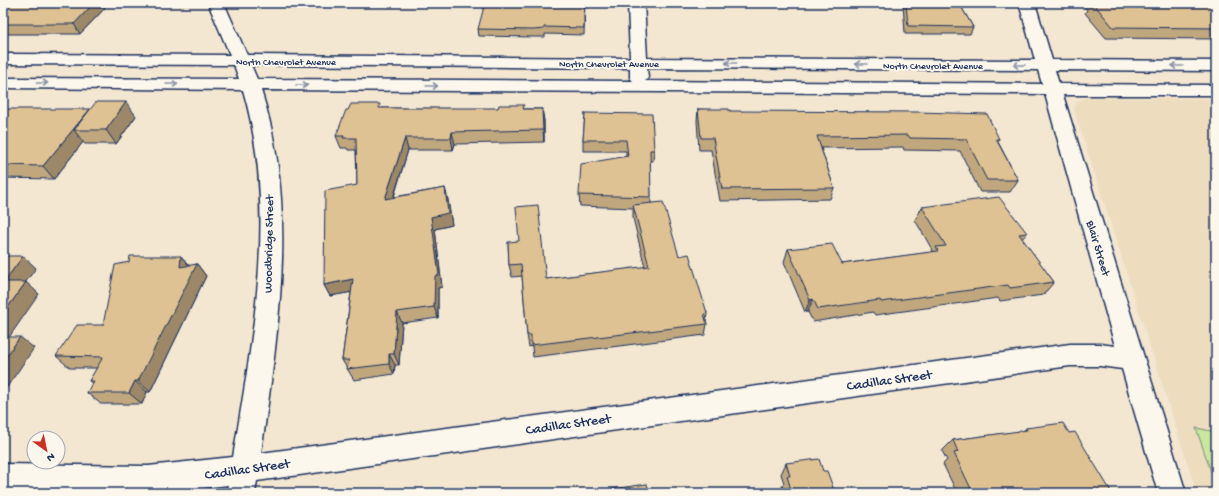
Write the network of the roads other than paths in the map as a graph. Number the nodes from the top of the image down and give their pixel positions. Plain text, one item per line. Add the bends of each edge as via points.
1 (216, 3) edge
2 (636, 3) edge
3 (1027, 3) edge
4 (3, 59) edge
5 (239, 60) junction
6 (639, 63) junction
7 (1045, 66) junction
8 (1216, 66) edge
9 (3, 83) edge
10 (249, 85) junction
11 (639, 87) junction
12 (1052, 89) junction
13 (1216, 90) edge
14 (1132, 359) junction
15 (3, 478) edge
16 (243, 481) edge
17 (1172, 493) edge

1 - 5 street, Woodbridge Street
2 - 6 street
3 - 7 street, Blair Street
4 - 5 street, North Chevrolet Avenue
5 - 6 street, North Chevrolet Avenue
5 - 10 street, Woodbridge Street
7 -> 6 street, North Chevrolet Avenue
6 - 11 street
8 -> 7 street, North Chevrolet Avenue
7 - 12 street, Blair Street
9 -> 10 street, North Chevrolet Avenue
10 -> 11 street, North Chevrolet Avenue
10 - 16 street, Woodbridge Street via 262,130 271,232 267,308
11 - 12 street, North Chevrolet Avenue
12 - 13 street, North Chevrolet Avenue
12 - 14 street, Blair Street
14 - 16 street, Cadillac Street via 1100,355 1070,356 717,402
14 - 17 street, Blair Street
15 - 16 street, Cadillac Street via 185,477

